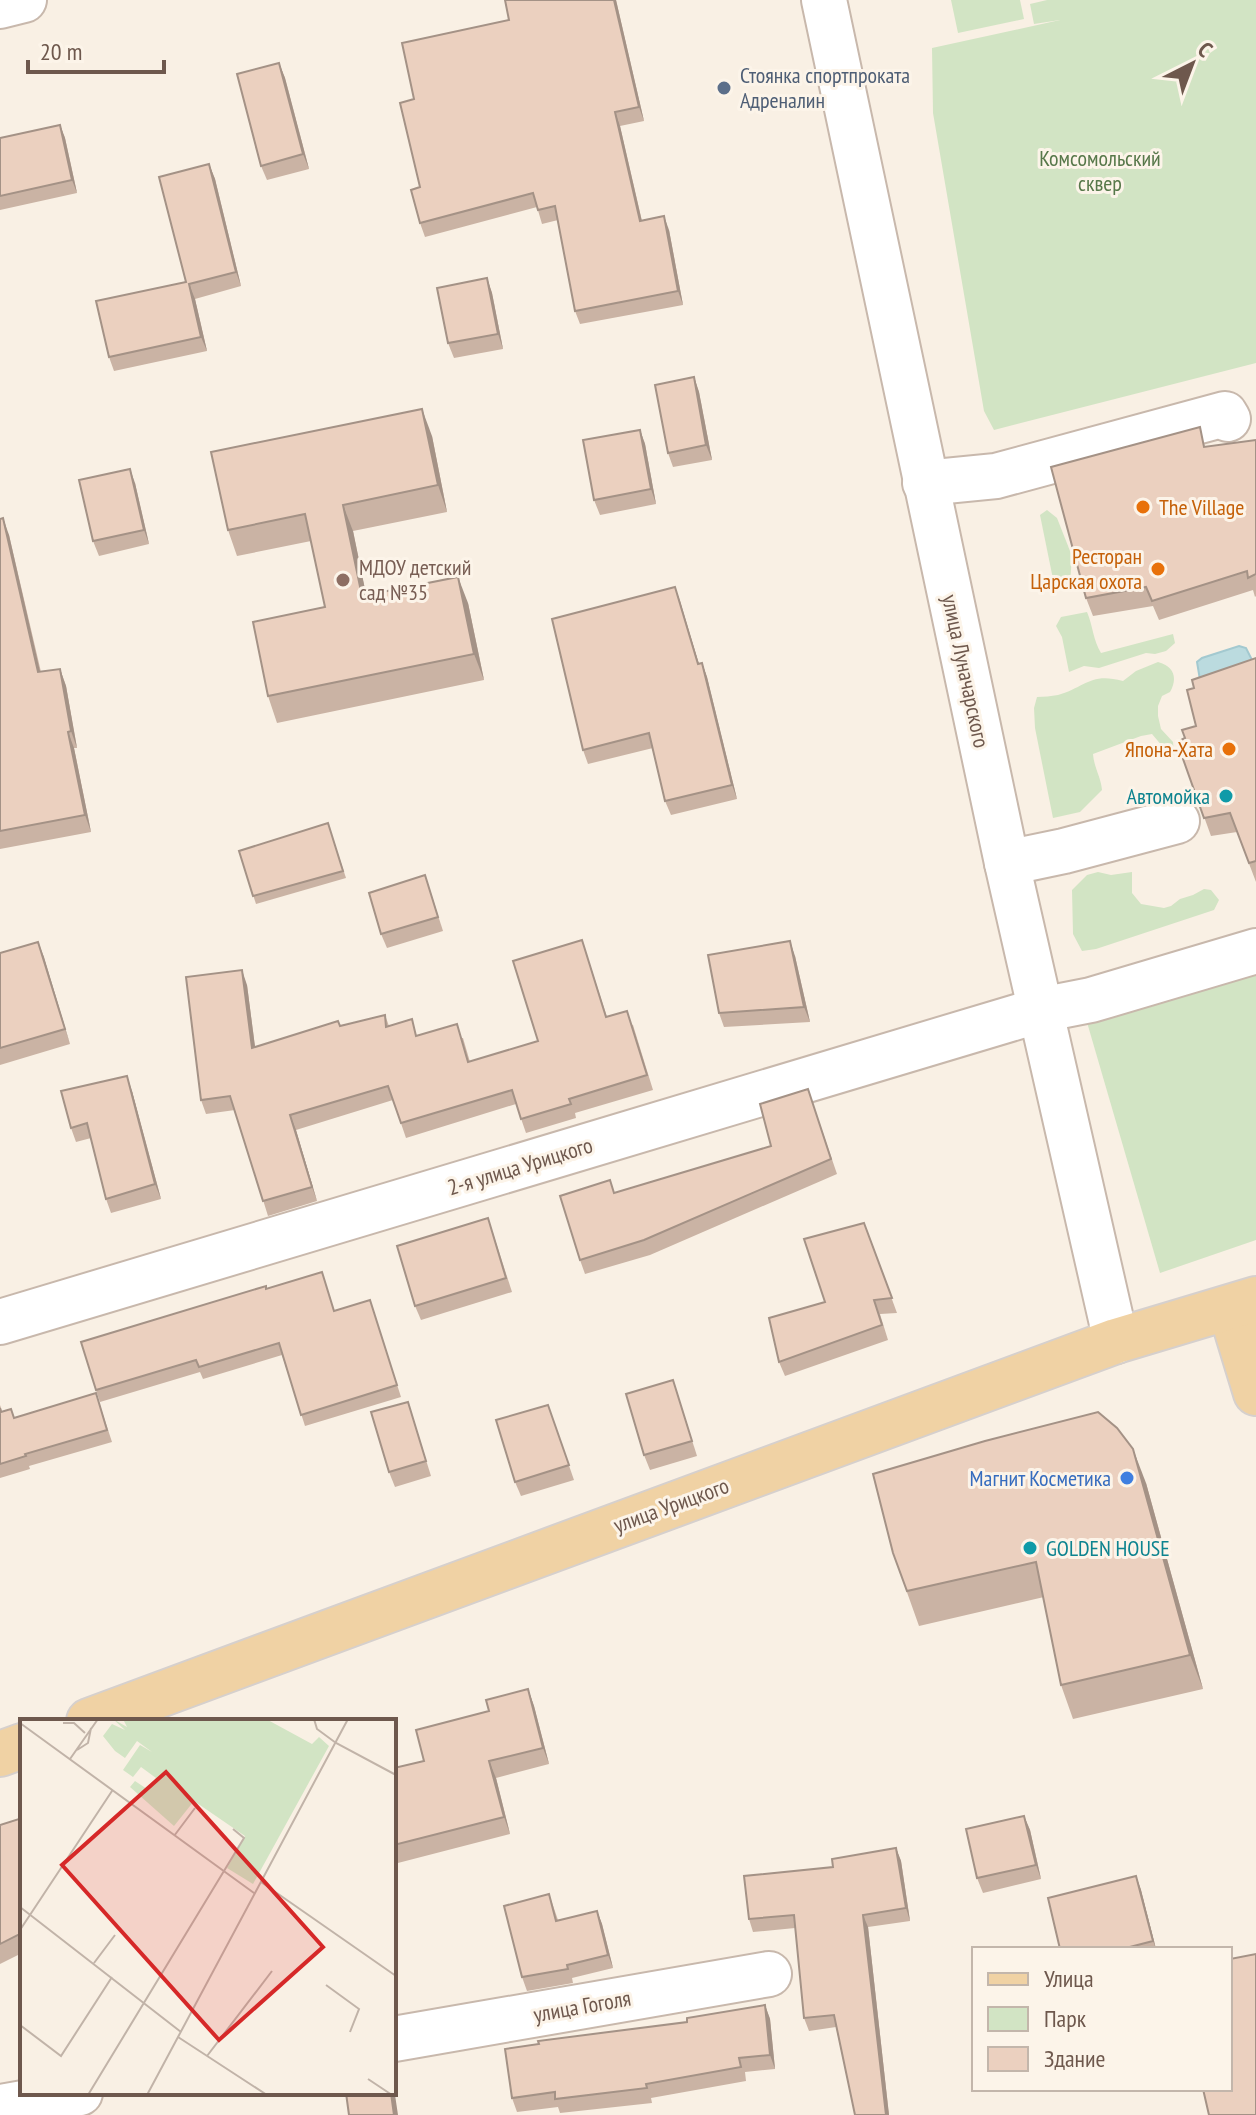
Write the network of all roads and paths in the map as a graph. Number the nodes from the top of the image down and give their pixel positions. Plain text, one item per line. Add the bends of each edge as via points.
1 (24, 0) edge
2 (824, 0) edge
3 (0, 6) edge
4 (1228, 419) dead end
5 (925, 483) junction
6 (1177, 821) dead end
7 (1007, 863) junction
8 (1256, 951) edge
9 (1040, 1010) junction
10 (1243, 1303) edge
11 (0, 1322) edge
12 (1116, 1341) junction
13 (1256, 1393) edge
14 (94, 1719) edge
15 (20, 1747) edge
16 (0, 1754) edge
17 (769, 1974) dead end
18 (396, 2039) edge
19 (69, 2095) edge
20 (0, 2107) edge

1 - 3 street
2 - 5 street, улица Луначарского
4 - 5 street via 1225,414 996,476
5 - 7 street, улица Луначарского
6 - 7 street
7 - 9 street, улица Луначарского
8 - 9 street, 2-я улица Урицкого
9 - 11 street, 2-я улица Урицкого
9 - 12 street, улица Луначарского
10 - 12 main road, улица Урицкого
10 - 13 main road
12 - 14 main road, улица Урицкого
15 - 16 main road
17 - 18 street, улица Гоголя
19 - 20 street

